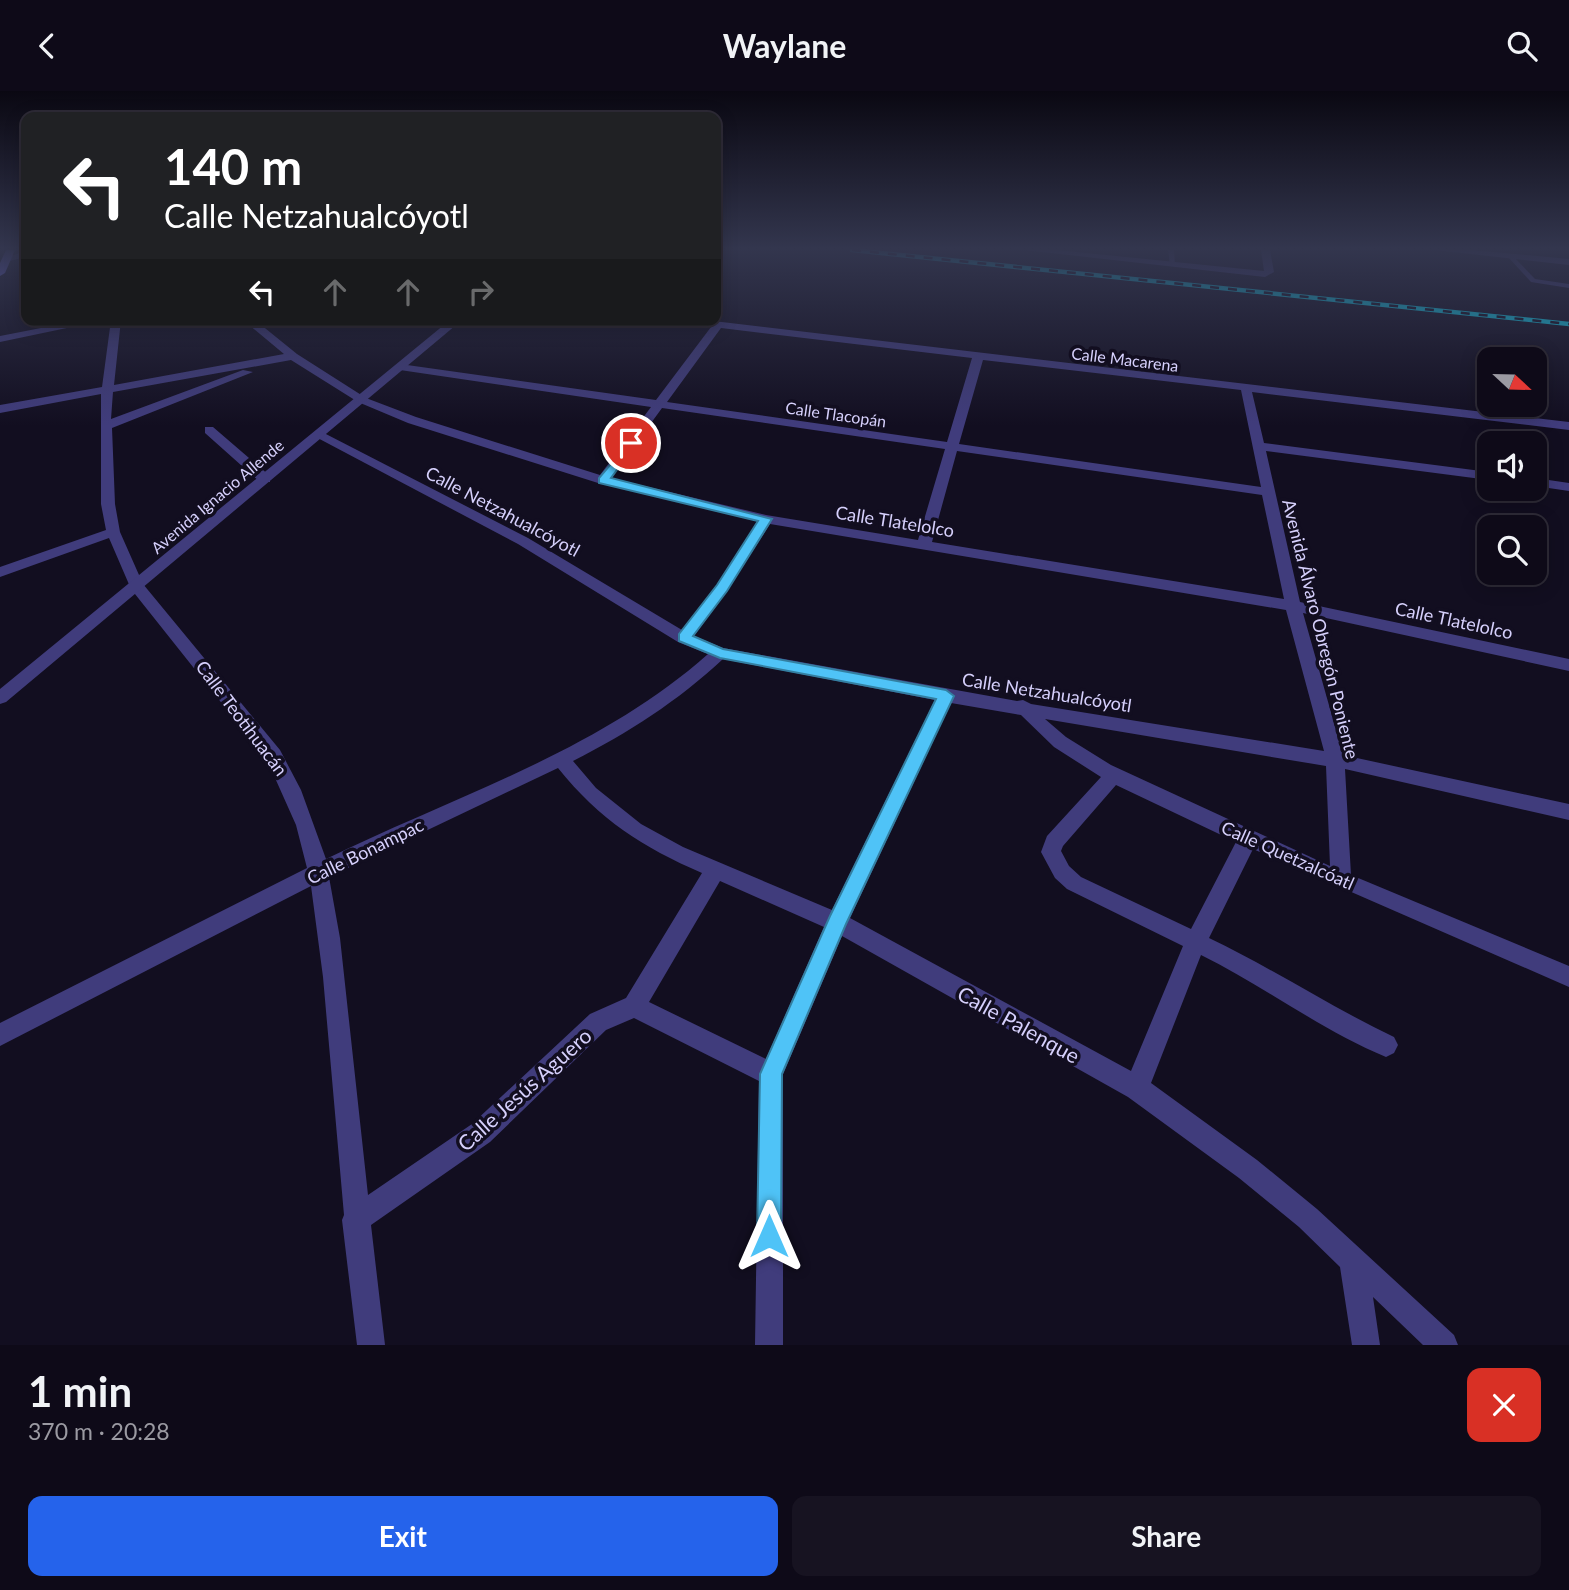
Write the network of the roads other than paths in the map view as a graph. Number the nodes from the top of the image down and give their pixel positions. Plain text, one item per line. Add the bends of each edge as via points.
1 (721, 325) edge
2 (67, 326) edge
3 (116, 326) edge
4 (256, 326) edge
5 (450, 326) edge
6 (717, 326) edge
7 (0, 338) edge
8 (293, 356) junction
9 (978, 358) junction
10 (268, 360) junction
11 (400, 367) junction
12 (1246, 389) junction
13 (107, 390) junction
14 (362, 400) junction
15 (660, 406) junction
16 (0, 409) edge
17 (105, 426) junction
18 (1569, 426) edge
19 (209, 430) dead end
20 (318, 435) junction
21 (951, 445) junction
22 (1260, 446) junction
23 (1477, 474) edge
24 (265, 479) junction
25 (603, 480) junction
26 (1547, 484) edge
27 (1569, 487) edge
28 (1268, 492) junction
29 (766, 519) junction
30 (113, 532) junction
31 (924, 545) junction
32 (0, 572) edge
33 (136, 586) junction
34 (1293, 606) junction
35 (684, 638) junction
36 (720, 653) junction
37 (1569, 665) edge
38 (946, 696) junction
39 (0, 698) edge
40 (1023, 706) junction
41 (561, 759) junction
42 (1335, 760) junction
43 (1114, 775) junction
44 (1569, 812) edge
45 (1248, 839) junction
46 (716, 869) junction
47 (319, 873) junction
48 (1341, 880) junction
49 (837, 922) junction
50 (1194, 940) junction
51 (1569, 977) edge
52 (634, 1006) junction
53 (0, 1035) edge
54 (1386, 1045) dead end
55 (771, 1074) junction
56 (1137, 1088) junction
57 (355, 1220) junction
58 (1353, 1260) junction
59 (372, 1345) edge
60 (769, 1345) edge
61 (1366, 1345) edge
62 (1444, 1345) edge

1 - 9 street, Calle Macarena
2 - 7 street
3 - 13 street, Calle Teotihuacán
4 - 8 street, Calle Tlatelolco
5 - 11 street, Avenida Ignacio Allende
6 - 15 street
8 - 10 street
8 - 14 street, Calle Tlatelolco
9 - 12 street, Calle Macarena
9 - 21 street
10 - 13 street
10 - 17 street via 250,372
11 - 14 street, Avenida Ignacio Allende
11 - 15 street, Calle Tlacopán
12 - 18 street, Calle Macarena
12 - 22 street, Avenida Álvaro Obregón Poniente
13 - 16 street
13 - 17 street, Calle Teotihuacán
14 - 20 street, Avenida Ignacio Allende
14 - 25 street, Calle Tlatelolco
15 - 21 street, Calle Tlacopán
15 - 25 street
17 - 30 street, Calle Teotihuacán
19 - 24 street
20 - 24 street, Avenida Ignacio Allende
20 - 35 street, Calle Netzahualcóyotl via 523,541
21 - 28 street, Calle Tlacopán
21 - 31 street
22 - 23 street
22 - 28 street, Avenida Álvaro Obregón Poniente
24 - 33 street, Avenida Ignacio Allende
25 - 29 street, Calle Tlatelolco
26 - 27 street
28 - 34 street, Avenida Álvaro Obregón Poniente
29 - 31 street, Calle Tlatelolco
29 - 35 street
30 - 32 street
30 - 33 street, Calle Teotihuacán
31 - 34 street, Calle Tlatelolco
33 - 39 street, Avenida Ignacio Allende
33 - 47 street, Calle Teotihuacán via 274,755 304,817
34 - 37 street, Calle Tlatelolco
34 - 42 street, Avenida Álvaro Obregón Poniente
35 - 36 street, Calle Netzahualcóyotl
36 - 38 street, Calle Netzahualcóyotl
36 - 41 street, Calle Bonampac via 673,695
38 - 40 street, Calle Netzahualcóyotl
38 - 49 street
40 - 42 street, Calle Netzahualcóyotl
40 - 43 street, Calle Quetzalcóatl via 1049,734
41 - 46 street, Calle Palenque via 589,793 634,830
41 - 47 street, Calle Bonampac
42 - 44 street, Calle Netzahualcóyotl
42 - 48 street, Avenida Álvaro Obregón Poniente
43 - 45 street, Calle Quetzalcóatl
43 - 50 street via 1054,842 1054,861 1074,883
45 - 48 street, Calle Quetzalcóatl
45 - 50 street
46 - 49 street, Calle Palenque
46 - 52 street
47 - 53 street, Calle Bonampac
47 - 57 street, Calle Teotihuacán via 331,944
48 - 51 street, Calle Quetzalcóatl
49 - 55 street
49 - 56 street, Calle Palenque
50 - 54 street
50 - 56 street
52 - 55 street
52 - 57 street, Calle Jesús Aguero via 598,1022 481,1133
55 - 60 street
56 - 58 street, Calle Palenque via 1248,1169
57 - 59 street, Calle Teotihuacán
58 - 61 street
58 - 62 street, Calle Palenque

